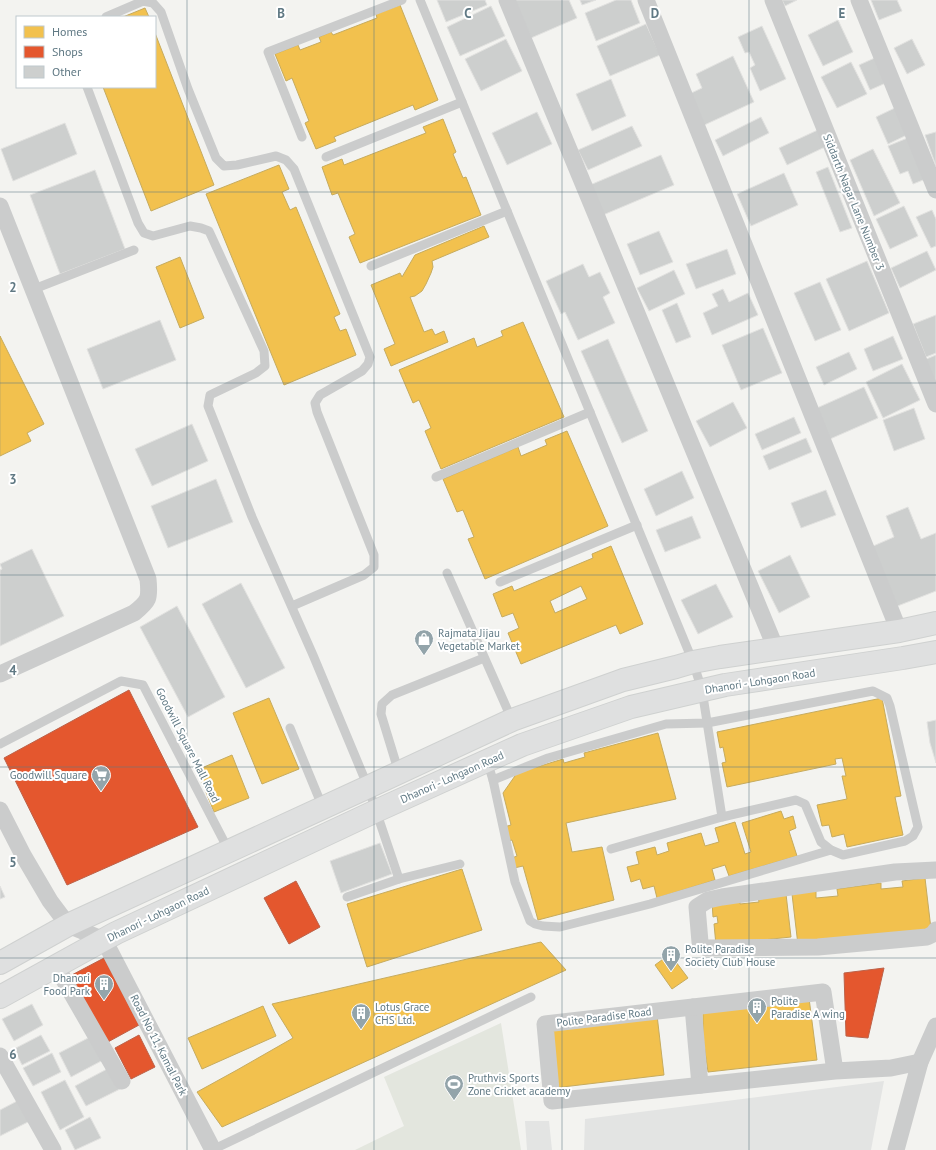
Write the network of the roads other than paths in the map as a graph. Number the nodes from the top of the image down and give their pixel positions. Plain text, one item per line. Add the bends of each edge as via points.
1 (402, 0) edge
2 (420, 0) edge
3 (507, 0) edge
4 (646, 0) edge
5 (773, 0) edge
6 (859, 0) edge
7 (108, 16) edge
8 (88, 88) edge
9 (462, 102) junction
10 (302, 138) dead end
11 (326, 157) dead end
12 (936, 190) edge
13 (0, 206) edge
14 (507, 211) junction
15 (134, 250) dead end
16 (371, 266) dead end
17 (34, 289) junction
18 (936, 404) edge
19 (590, 412) junction
20 (436, 477) dead end
21 (637, 526) junction
22 (447, 573) dead end
23 (500, 582) dead end
24 (292, 606) junction
25 (936, 624) edge
26 (899, 631) junction
27 (776, 649) junction
28 (936, 652) edge
29 (484, 658) junction
30 (693, 662) junction
31 (0, 674) edge
32 (702, 690) junction
33 (512, 720) junction
34 (707, 723) junction
35 (290, 728) dead end
36 (0, 744) edge
37 (490, 770) junction
38 (399, 773) junction
39 (368, 787) junction
40 (323, 808) junction
41 (0, 810) edge
42 (376, 811) junction
43 (722, 817) junction
44 (611, 849) dead end
45 (831, 850) junction
46 (229, 851) junction
47 (460, 864) dead end
48 (936, 870) edge
49 (399, 879) junction
50 (346, 897) dead end
51 (68, 925) junction
52 (936, 930) edge
53 (104, 940) junction
54 (0, 963) edge
55 (56, 966) junction
56 (0, 997) edge
57 (531, 997) dead end
58 (693, 1007) junction
59 (936, 1026) edge
60 (0, 1056) edge
61 (920, 1062) junction
62 (835, 1071) junction
63 (122, 1081) dead end
64 (700, 1085) junction
65 (53, 1150) edge
66 (212, 1150) edge
67 (896, 1150) edge

1 - 10 lane via 268,52
2 - 9 lane
3 - 27 street
4 - 26 street
5 - 18 street, Siddarth Nagar Lane Number 3
6 - 12 street
7 - 24 lane via 143,1 153,3 160,12 216,158 224,166 276,156 286,160 294,169 370,357 362,371 320,395 316,403 317,412 374,555 374,567 364,575
8 - 24 lane via 138,223 144,233 153,236 190,226 210,231 264,351 265,366 210,395 208,406 252,517
9 - 11 lane
9 - 14 lane
13 - 17 street
14 - 16 lane
14 - 19 lane
15 - 17 lane
17 - 31 street via 148,579 149,594 145,604 134,614
19 - 20 lane
19 - 21 lane
21 - 23 lane
21 - 30 lane
22 - 29 lane
24 - 39 lane
25 - 26 main road
26 - 27 main road
27 - 30 main road
28 - 32 main road, Dhanori - Lohgaon Road via 725,684
29 - 33 lane
29 - 38 lane via 392,695 382,704 381,714
30 - 32 lane
30 - 33 main road via 623,680
32 - 34 lane
32 - 37 main road, Dhanori - Lohgaon Road via 631,707 522,745
33 - 38 main road
34 - 37 lane via 666,724 548,758
34 - 43 lane
34 - 45 lane via 873,691 886,698 918,827 913,836 905,841 843,855
35 - 40 lane
36 - 46 lane, Goodwill Square Mall Road via 121,681 143,684
37 - 42 main road, Dhanori - Lohgaon Road
37 - 45 lane via 515,882 530,921 543,926 560,927 643,906
38 - 39 main road
39 - 40 main road
39 - 42 lane
40 - 46 main road
41 - 51 street via 22,855
42 - 49 lane
42 - 53 main road, Dhanori - Lohgaon Road
43 - 44 lane
43 - 45 lane via 796,800 805,804 821,842
46 - 51 main road
47 - 49 lane
48 - 52 street via 895,872 722,897 708,900 697,907 700,942 707,948 818,947 927,937
49 - 50 lane
51 - 53 street
51 - 54 main road
53 - 55 main road, Dhanori - Lohgaon Road
53 - 66 street, Road No 11, Kamal Park
55 - 56 main road, Dhanori - Lohgaon Road
55 - 63 street
57 - 66 lane
58 - 62 street, Polite Paradise Road via 823,992
58 - 64 street
58 - 64 street, Polite Paradise Road via 545,1024 547,1047 552,1101
59 - 61 street
60 - 65 street
61 - 62 street, Polite Paradise Road via 891,1068
61 - 67 street
62 - 64 street, Polite Paradise Road

